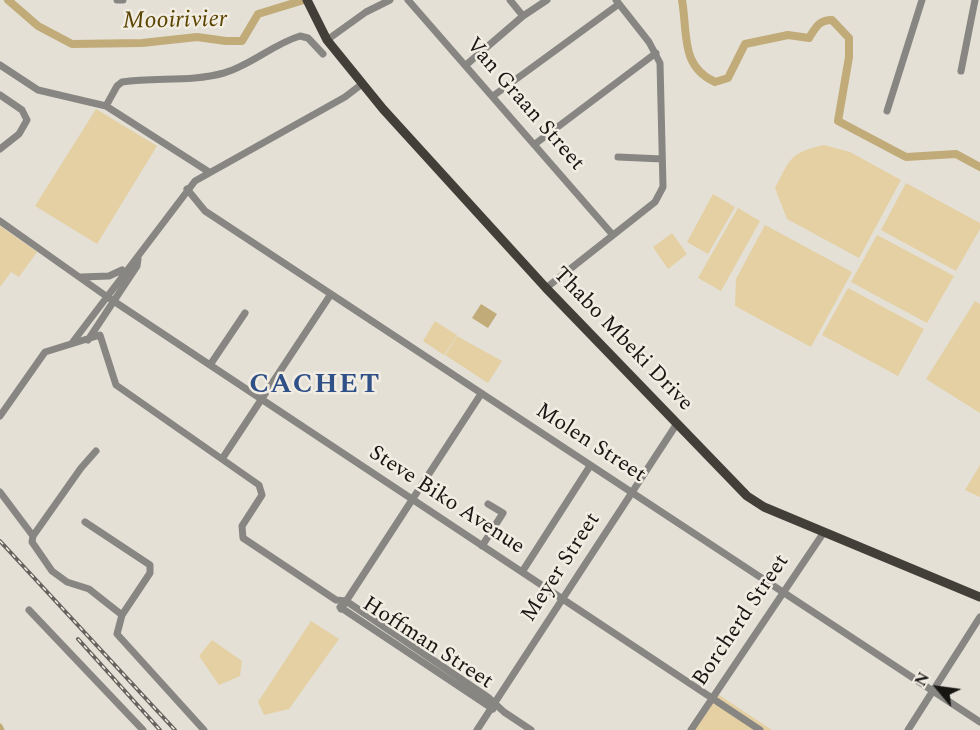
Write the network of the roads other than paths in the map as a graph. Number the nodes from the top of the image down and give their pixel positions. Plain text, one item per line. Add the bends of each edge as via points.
1 (117, 0) edge
2 (123, 0) edge
3 (307, 0) edge
4 (390, 0) edge
5 (408, 0) edge
6 (510, 0) edge
7 (547, 0) edge
8 (922, 0) edge
9 (975, 0) edge
10 (618, 2) edge
11 (524, 16) junction
12 (327, 40) junction
13 (656, 53) junction
14 (323, 54) dead end
15 (0, 65) edge
16 (466, 65) junction
17 (961, 71) dead end
18 (362, 84) junction
19 (0, 95) edge
20 (493, 96) junction
21 (105, 106) junction
22 (887, 111) dead end
23 (535, 144) junction
24 (0, 149) edge
25 (618, 158) dead end
26 (662, 159) junction
27 (210, 172) junction
28 (188, 189) junction
29 (0, 221) edge
30 (612, 234) junction
31 (138, 259) junction
32 (130, 264) junction
33 (81, 277) junction
34 (546, 288) junction
35 (331, 294) junction
36 (106, 296) junction
37 (114, 301) junction
38 (245, 313) dead end
39 (88, 340) junction
40 (72, 343) junction
41 (210, 366) junction
42 (481, 394) junction
43 (261, 400) junction
44 (0, 416) edge
45 (676, 424) junction
46 (96, 451) dead end
47 (222, 459) junction
48 (590, 466) junction
49 (0, 492) edge
50 (631, 493) junction
51 (412, 500) junction
52 (488, 504) dead end
53 (85, 522) dead end
54 (824, 532) junction
55 (33, 536) junction
56 (482, 546) junction
57 (522, 572) junction
58 (783, 592) junction
59 (980, 597) edge
60 (336, 600) junction
61 (564, 600) junction
62 (346, 601) junction
63 (341, 609) junction
64 (29, 610) dead end
65 (122, 615) junction
66 (980, 617) edge
67 (934, 691) junction
68 (712, 698) junction
69 (492, 705) junction
70 (980, 722) edge
71 (143, 730) edge
72 (204, 730) edge
73 (477, 730) edge
74 (531, 730) edge
75 (691, 730) edge
76 (760, 730) edge
77 (908, 730) edge

1 - 2 street
3 - 12 main road, Thabo Mbeki Drive
4 - 12 street
5 - 16 street, Van Graan Street
6 - 11 street
7 - 11 street
8 - 22 street
9 - 17 street
10 - 13 street
10 - 20 street
11 - 16 street
12 - 18 main road, Thabo Mbeki Drive
13 - 23 street
13 - 26 street via 661,75
14 - 21 street via 308,38 300,36 221,74 122,82
15 - 21 street via 38,90
16 - 20 street, Van Graan Street
18 - 27 street
18 - 34 main road, Thabo Mbeki Drive
19 - 24 street via 27,116 19,134
20 - 23 street, Van Graan Street
21 - 27 street
23 - 30 street, Van Graan Street
25 - 26 street
26 - 30 street via 663,187 655,202
27 - 28 street
28 - 31 street
28 - 35 street, Molen Street via 205,211
29 - 33 street, Steve Biko Avenue
30 - 34 street
31 - 32 street
31 - 37 street
32 - 33 street via 109,276
32 - 36 street
33 - 36 street, Steve Biko Avenue
34 - 45 main road, Thabo Mbeki Drive
35 - 42 street, Molen Street
35 - 43 street
36 - 37 street, Steve Biko Avenue
36 - 40 street
37 - 39 street
37 - 41 street, Steve Biko Avenue
38 - 41 street
39 - 40 street
39 - 47 street via 100,336 116,385
40 - 44 street via 42,355
41 - 43 street, Steve Biko Avenue
42 - 48 street, Molen Street
42 - 51 street
43 - 47 street
43 - 51 street, Steve Biko Avenue
45 - 50 street, Meyer Street
45 - 54 main road, Thabo Mbeki Drive via 754,501
46 - 55 street
47 - 60 street, Hoffman Street via 261,488 262,495 241,530 247,541
48 - 50 street, Molen Street
48 - 57 street
49 - 55 street
50 - 58 street, Molen Street
50 - 61 street, Meyer Street
51 - 56 street, Steve Biko Avenue
51 - 62 street
52 - 56 street via 503,513
53 - 65 street via 150,565 150,573
54 - 58 street, Borcherd Street
54 - 59 main road, Thabo Mbeki Drive
55 - 65 street via 34,545 52,571 67,582 89,589
56 - 57 street, Steve Biko Avenue
57 - 61 street, Steve Biko Avenue
58 - 67 street, Molen Street
58 - 68 street, Borcherd Street
60 - 62 street, Hoffman Street
60 - 63 street, Hoffman Street
61 - 68 street, Steve Biko Avenue
61 - 69 street, Meyer Street
62 - 63 street
62 - 69 street, Hoffman Street
63 - 69 street, Hoffman Street
64 - 71 street
65 - 72 street via 117,634
66 - 67 street
67 - 70 street, Molen Street
67 - 77 street
68 - 75 street, Borcherd Street
68 - 76 street, Steve Biko Avenue
69 - 73 street, Meyer Street
69 - 74 street, Hoffman Street

